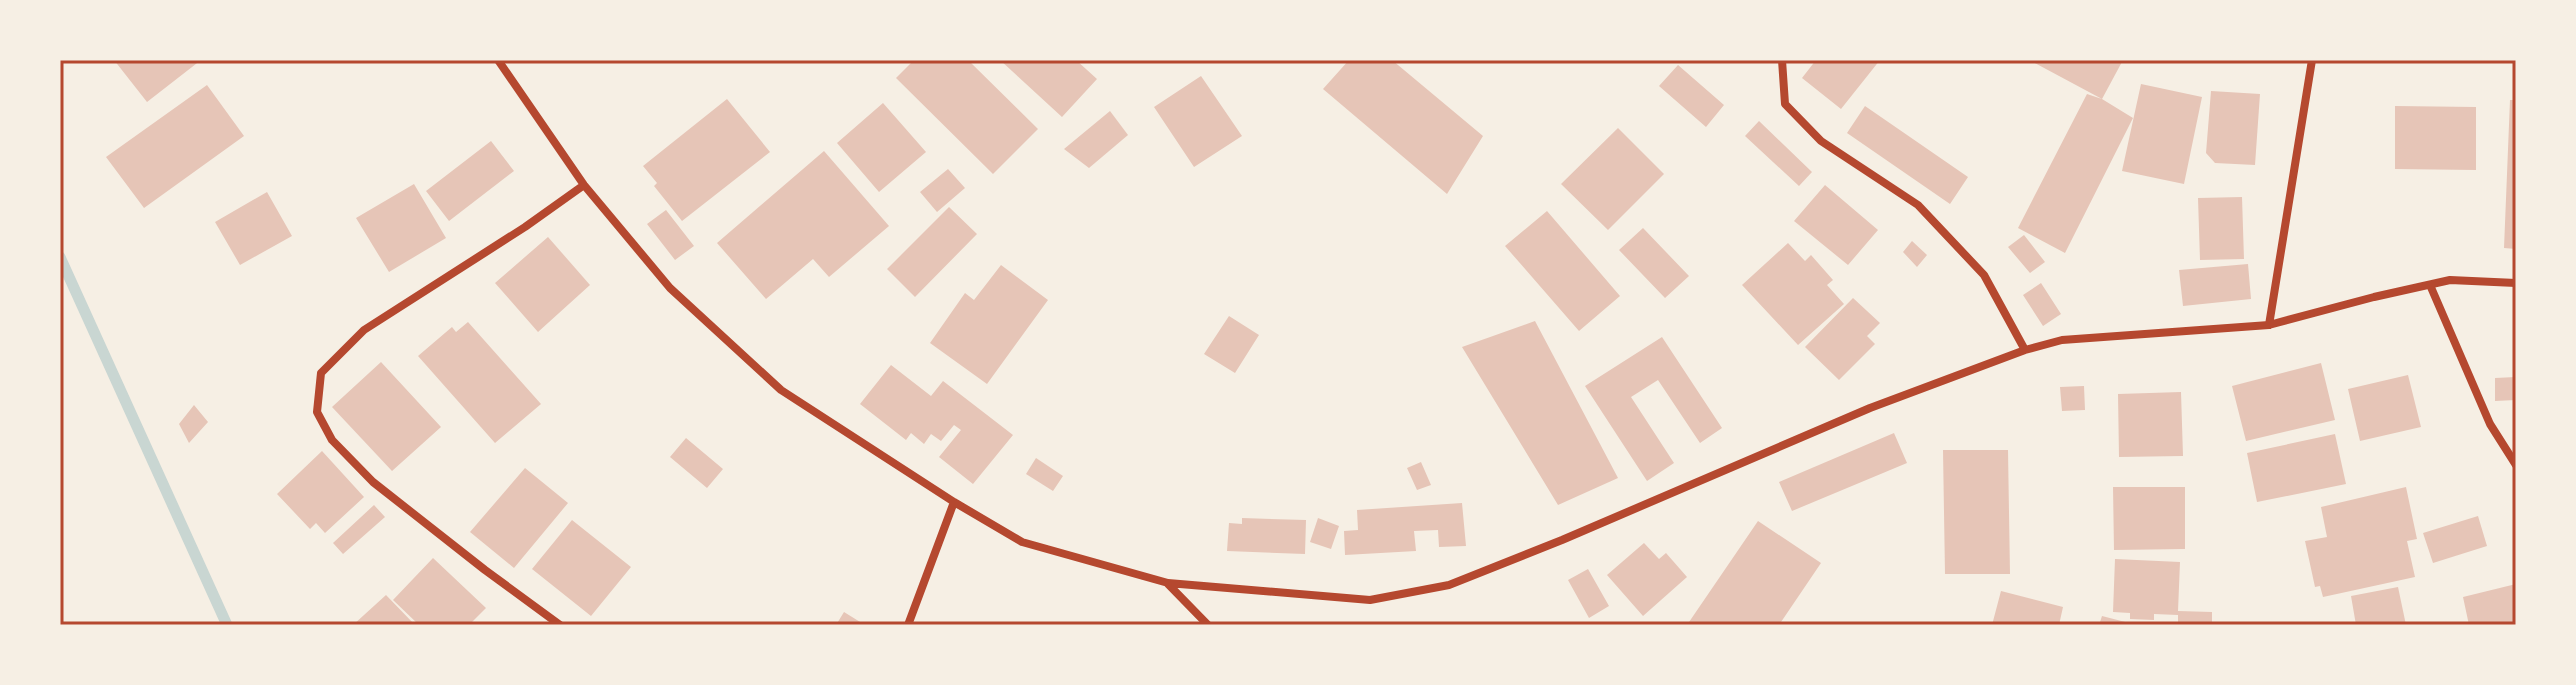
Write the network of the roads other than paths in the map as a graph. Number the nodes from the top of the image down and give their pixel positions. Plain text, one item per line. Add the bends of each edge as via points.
1 (498, 60) edge
2 (1782, 60) edge
3 (2312, 60) edge
4 (584, 185) junction
5 (2516, 283) edge
6 (2430, 285) junction
7 (2269, 325) junction
8 (2025, 350) junction
9 (2516, 465) edge
10 (954, 502) junction
11 (1168, 583) junction
12 (560, 625) edge
13 (908, 625) edge
14 (1208, 625) edge

1 - 4 street
2 - 8 street via 1785,104 1821,141 1918,205 1984,275
3 - 7 street
4 - 10 street via 670,288 781,390
4 - 12 street via 364,330 321,373 317,412 332,440 373,482
5 - 6 street via 2450,280
6 - 7 street
6 - 9 street via 2490,424
7 - 8 street via 2062,340
8 - 11 street via 1870,408 1449,585 1370,600
10 - 11 street via 1022,542
10 - 13 street
11 - 14 street

